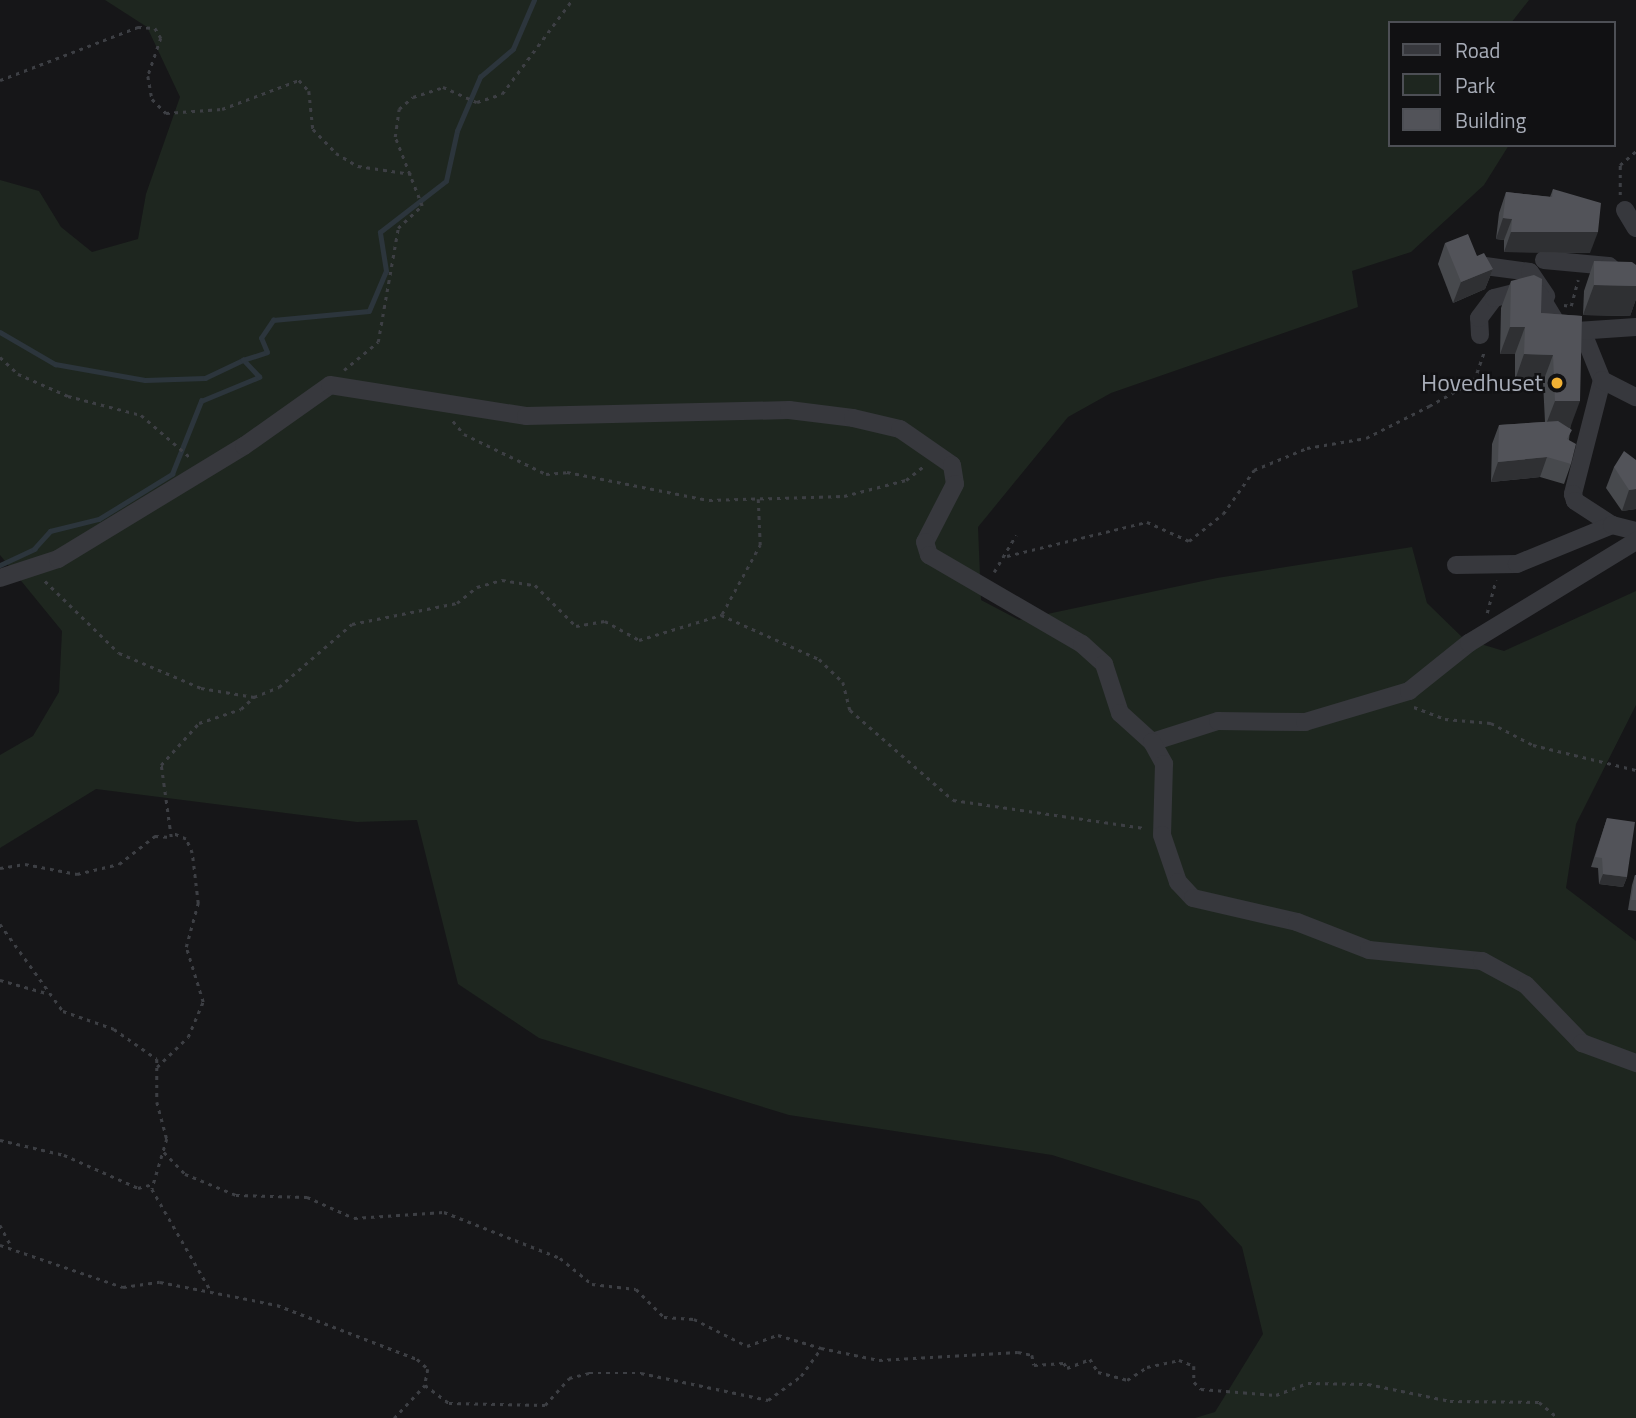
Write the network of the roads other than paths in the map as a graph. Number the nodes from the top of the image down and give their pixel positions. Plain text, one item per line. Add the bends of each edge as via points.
1 (1625, 209) road end
2 (1636, 228) edge
3 (1544, 260) dead end
4 (1485, 266) edge
5 (1636, 289) edge
6 (1552, 300) junction
7 (1636, 327) edge
8 (1583, 333) junction
9 (1480, 335) road end
10 (1601, 380) junction
11 (1636, 397) edge
12 (1612, 525) junction
13 (1636, 531) edge
14 (1636, 541) edge
15 (1456, 565) dead end
16 (0, 578) edge
17 (1152, 742) junction
18 (1636, 1063) edge

1 - 2 street
3 - 5 street via 1609,267
4 - 6 street via 1530,272
6 - 8 street via 1554,327
6 - 9 street via 1525,290 1506,292 1484,308
7 - 8 street
8 - 10 street
10 - 11 street
10 - 12 street via 1573,494 1575,501
12 - 13 street
12 - 15 street via 1517,564
14 - 17 street via 1489,631 1422,686 1305,722 1218,721
16 - 17 street via 58,559 204,471 330,385 526,416 789,410 900,429 952,465 955,484 925,542 929,555 1096,655 1119,713
17 - 18 street via 1164,764 1162,835 1178,882 1193,898 1297,922 1369,950 1482,961 1526,985 1583,1043

